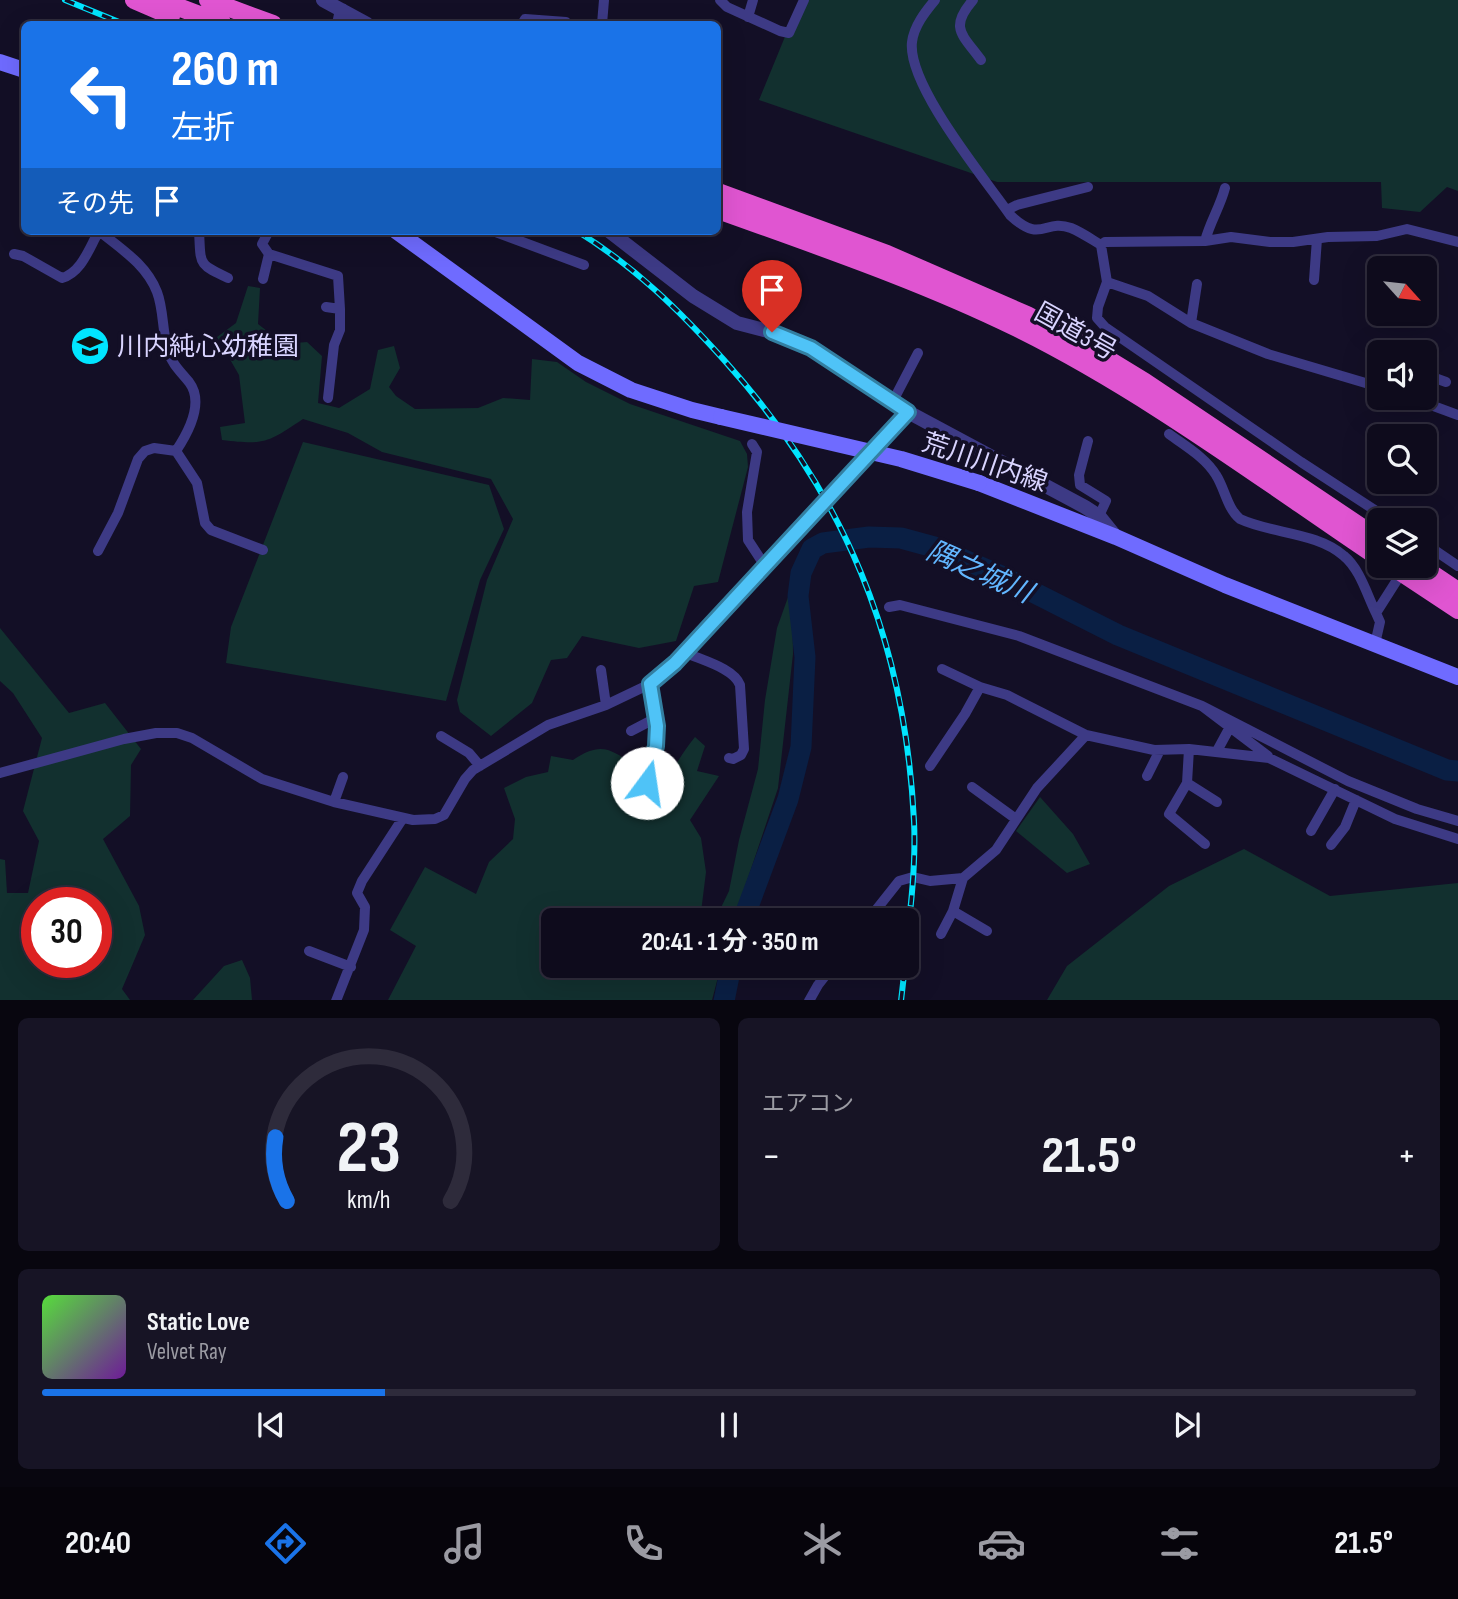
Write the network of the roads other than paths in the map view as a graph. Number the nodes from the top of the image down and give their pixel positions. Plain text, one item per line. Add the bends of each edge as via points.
1 (134, 0) edge
2 (160, 0) edge
3 (208, 0) edge
4 (323, 0) edge
5 (604, 0) edge
6 (720, 0) edge
7 (753, 0) edge
8 (804, 0) edge
9 (935, 0) edge
10 (973, 0) edge
11 (342, 11) edge
12 (748, 17) junction
13 (183, 21) edge
14 (215, 21) edge
15 (265, 21) edge
16 (361, 21) edge
17 (524, 21) edge
18 (553, 21) edge
19 (602, 21) edge
20 (981, 60) dead end
21 (0, 62) edge
22 (21, 69) edge
23 (1087, 187) dead end
24 (1225, 188) dead end
25 (721, 193) edge
26 (721, 210) edge
27 (1007, 210) junction
28 (97, 235) edge
29 (104, 235) edge
30 (199, 235) edge
31 (267, 235) edge
32 (402, 235) edge
33 (504, 235) edge
34 (614, 235) edge
35 (1317, 239) junction
36 (1205, 241) junction
37 (1458, 242) edge
38 (1101, 245) junction
39 (14, 254) dead end
40 (270, 254) junction
41 (584, 265) dead end
42 (228, 278) dead end
43 (263, 279) dead end
44 (1314, 280) dead end
45 (1107, 282) junction
46 (1197, 284) dead end
47 (326, 306) dead end
48 (340, 309) junction
49 (1191, 323) junction
50 (918, 353) dead end
51 (1437, 379) edge
52 (1446, 382) dead end
53 (1367, 383) edge
54 (328, 398) dead end
55 (893, 401) junction
56 (1437, 407) edge
57 (908, 412) junction
58 (1458, 415) edge
59 (1169, 434) dead end
60 (1088, 441) dead end
61 (752, 444) dead end
62 (176, 451) junction
63 (1371, 508) edge
64 (1099, 516) junction
65 (1367, 531) edge
66 (1116, 537) junction
67 (1367, 550) edge
68 (98, 551) dead end
69 (263, 551) dead end
70 (1437, 552) edge
71 (765, 566) junction
72 (1458, 566) edge
73 (1437, 577) edge
74 (1398, 578) edge
75 (1410, 578) edge
76 (1458, 591) edge
77 (889, 607) dead end
78 (1458, 610) edge
79 (1376, 613) junction
80 (1375, 644) junction
81 (684, 652) junction
82 (942, 668) dead end
83 (601, 670) dead end
84 (1458, 677) edge
85 (650, 684) junction
86 (981, 687) junction
87 (606, 705) junction
88 (1202, 706) junction
89 (656, 718) junction
90 (1230, 727) junction
91 (631, 731) dead end
92 (1086, 735) junction
93 (441, 736) dead end
94 (1189, 749) junction
95 (1160, 750) junction
96 (1217, 751) junction
97 (730, 758) dead end
98 (1269, 758) junction
99 (480, 766) junction
100 (930, 766) dead end
101 (0, 772) edge
102 (1147, 776) dead end
103 (343, 777) dead end
104 (1186, 783) junction
105 (972, 787) dead end
106 (1335, 789) junction
107 (1356, 800) junction
108 (642, 801) dead end
109 (334, 802) junction
110 (1217, 802) dead end
111 (403, 818) junction
112 (1016, 819) junction
113 (1458, 821) edge
114 (1311, 831) dead end
115 (1458, 839) edge
116 (1205, 844) dead end
117 (1331, 845) dead end
118 (962, 878) junction
119 (878, 908) edge
120 (953, 911) junction
121 (986, 931) dead end
122 (941, 934) dead end
123 (309, 951) dead end
124 (351, 967) junction
125 (824, 978) edge
126 (337, 1000) edge
127 (810, 1000) edge

1 - 13 highway
2 - 14 highway
3 - 15 highway
4 - 11 street
5 - 19 street
6 - 12 street
7 - 12 street
8 - 12 street via 789,33
9 - 27 street via 917,27 912,56 946,127
10 - 20 street via 958,24
11 - 16 street
17 - 18 street
21 - 22 main road
23 - 27 street
24 - 36 street
25 - 65 highway, 国道3号 via 887,254 1027,315 1145,382
26 - 67 highway, 国道3号 via 881,270 1018,329 1136,395
27 - 38 street via 1034,231 1070,227
28 - 39 street via 72,275 62,278
29 - 62 street via 143,266 158,294 173,365 191,385 194,419
30 - 42 street via 201,263
31 - 40 street via 262,244
32 - 66 main road, 荒川川内線, bridge via 578,363 631,390 692,410 901,459 979,483
33 - 41 street
34 - 55 street via 693,296 737,323 811,348
35 - 36 street via 1270,242 1231,237
35 - 37 street via 1377,236 1407,229
35 - 44 street
36 - 38 street
38 - 45 street
40 - 43 street
40 - 48 street via 338,276
45 - 49 street via 1147,296
45 - 63 street via 1097,318 1105,327
46 - 49 street
47 - 48 street
48 - 54 street via 341,330 334,345
49 - 53 street via 1268,354
50 - 55 street
51 - 52 street
55 - 57 street
56 - 58 street
57 - 64 street
57 - 71 street
59 - 79 street via 1216,474 1240,519 1318,542 1345,557
60 - 64 street via 1080,485 1106,501
61 - 71 street via 757,452 747,512 748,540
62 - 68 street via 154,448 138,459
62 - 69 street via 197,483 205,523 211,530
64 - 66 street
66 - 80 main road, 荒川川内線
70 - 72 street
71 - 81 street
73 - 76 highway
74 - 79 street
75 - 78 highway, bridge
77 - 88 street via 1019,636
79 - 80 street via 1380,622
80 - 84 main road, 荒川川内線
81 - 85 street
81 - 97 street via 738,678 744,749
82 - 86 street
83 - 87 street
85 - 87 street
85 - 89 street
86 - 92 street via 1007,695
86 - 100 street
87 - 99 street via 548,725
88 - 90 street
88 - 113 street via 1348,781
89 - 91 street
89 - 108 street via 656,746
90 - 96 street
90 - 98 street
92 - 95 street
92 - 112 street via 1037,788
93 - 99 street via 469,753
94 - 95 street
94 - 96 street
94 - 104 street
95 - 102 street
96 - 98 street
98 - 106 street
99 - 111 street via 465,779 444,815
101 - 109 street via 124,739 177,733 262,779
103 - 109 street
104 - 110 street
104 - 116 street via 1169,814
105 - 112 street
106 - 107 street
106 - 114 street
107 - 115 street via 1395,819
107 - 117 street
109 - 111 street
111 - 124 street via 362,881 358,893 365,907 364,930
112 - 118 street via 996,850
118 - 119 street via 899,881
118 - 120 street
120 - 121 street
120 - 122 street
123 - 124 street
124 - 126 street
125 - 127 street

